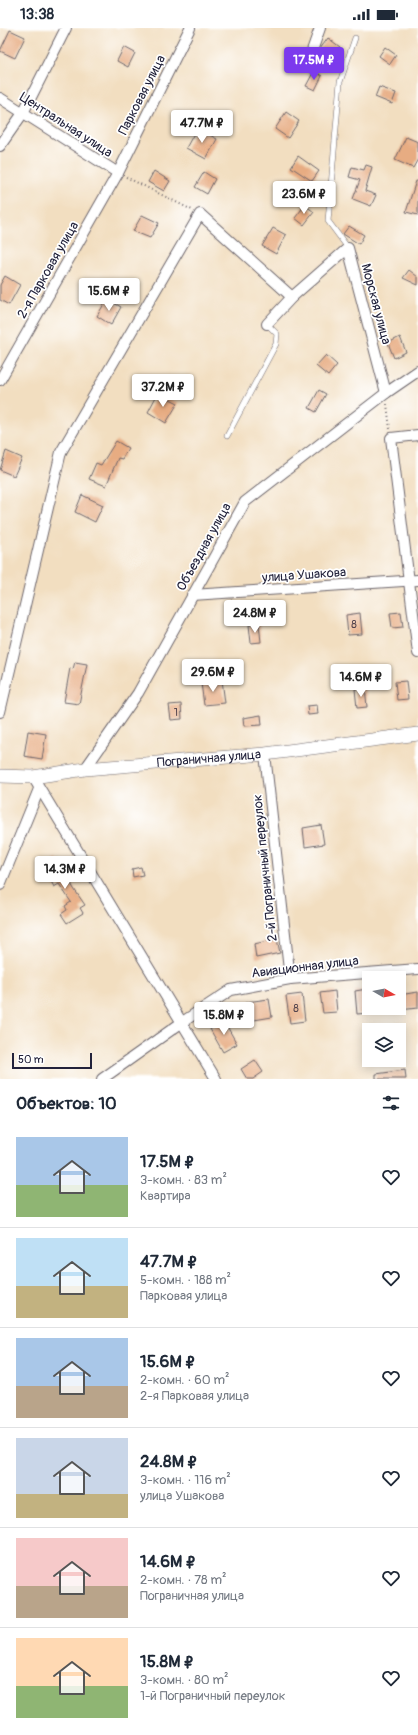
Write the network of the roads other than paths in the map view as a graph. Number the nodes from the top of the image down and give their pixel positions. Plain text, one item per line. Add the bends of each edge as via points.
1 (66, 28) edge
2 (190, 28) edge
3 (320, 28) edge
4 (354, 38) dead end
5 (308, 62) dead end
6 (0, 98) edge
7 (23, 113) junction
8 (0, 146) edge
9 (118, 173) junction
10 (348, 248) junction
11 (292, 297) junction
12 (266, 324) joint
13 (418, 371) edge
14 (0, 380) edge
15 (386, 393) junction
16 (418, 435) edge
17 (227, 436) dead end
18 (414, 580) edge
19 (192, 595) junction
20 (418, 653) edge
21 (0, 712) edge
22 (418, 734) edge
23 (265, 754) junction
24 (85, 769) junction
25 (0, 776) edge
26 (33, 777) junction
27 (39, 789) junction
28 (0, 885) edge
29 (418, 969) edge
30 (290, 979) junction
31 (180, 1023) junction
32 (102, 1079) edge
33 (216, 1079) edge

1 - 7 street
2 - 9 street, Парковая улица
3 - 5 street
4 - 10 lane via 340,82 328,221
6 - 7 street, Центральная улица
7 - 8 street
7 - 9 street, Центральная улица
9 - 14 street, 2-я Парковая улица
10 - 11 street
10 - 15 street, Морская улица
11 - 12 street
11 - 21 street via 200,214 61,452
12 - 17 lane via 277,334 276,344
13 - 15 street, Объездная улица
15 - 19 street, Объездная улица via 244,502
16 - 18 street via 391,438
18 - 19 street, улица Ушакова
18 - 20 street
19 - 24 street, Объездная улица via 138,693
22 - 23 street, Пограничная улица
23 - 24 street, Пограничная улица
23 - 30 street, 2-й Пограничный переулок
24 - 26 street, Пограничная улица
25 - 26 street, Пограничная улица
26 - 27 street
27 - 28 street
27 - 31 street
29 - 30 street, Авиационная улица
30 - 31 street, Авиационная улица via 231,990
31 - 32 street, Авиационная улица
31 - 33 street

